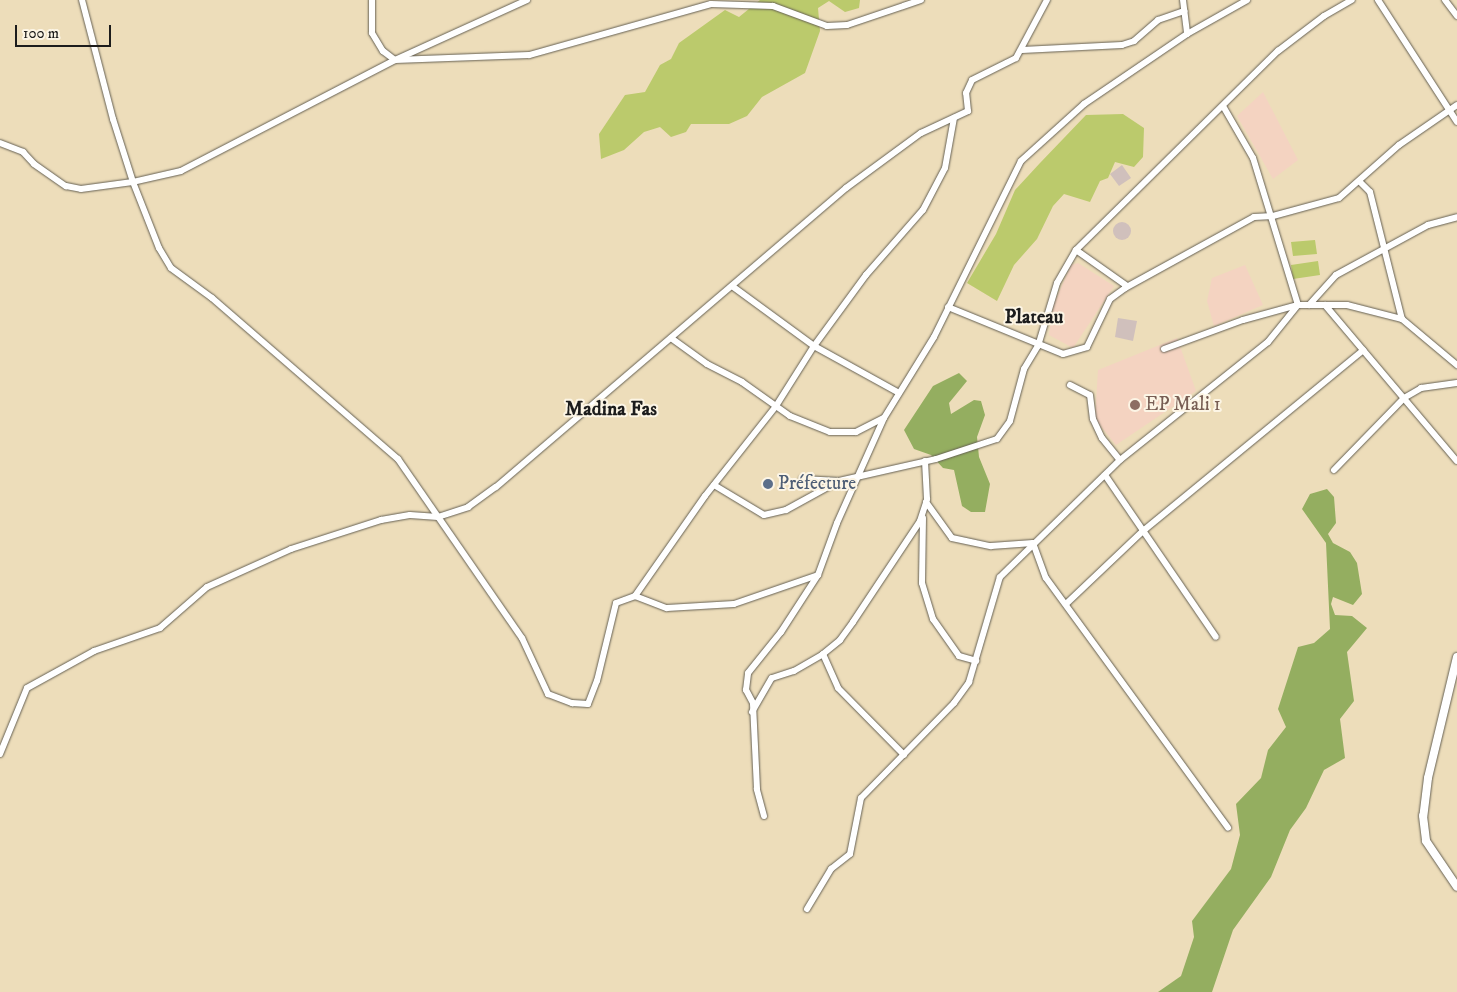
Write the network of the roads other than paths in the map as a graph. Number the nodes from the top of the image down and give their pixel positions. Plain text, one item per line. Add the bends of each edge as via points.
1 (82, 0) edge
2 (372, 0) edge
3 (526, 0) edge
4 (921, 0) edge
5 (1047, 0) edge
6 (1183, 0) edge
7 (1247, 0) edge
8 (1352, 0) edge
9 (1378, 0) edge
10 (1445, 0) edge
11 (1184, 11) junction
12 (1457, 16) edge
13 (1187, 34) junction
14 (1022, 50) junction
15 (395, 60) junction
16 (1223, 106) junction
17 (1454, 107) edge
18 (954, 118) junction
19 (1457, 122) edge
20 (0, 143) edge
21 (133, 182) junction
22 (1360, 182) junction
23 (1273, 216) junction
24 (1457, 218) edge
25 (1076, 250) junction
26 (1383, 250) junction
27 (732, 286) junction
28 (1127, 286) junction
29 (1298, 305) junction
30 (1309, 305) junction
31 (1325, 305) junction
32 (948, 307) junction
33 (1402, 320) junction
34 (671, 338) junction
35 (814, 346) junction
36 (1038, 346) junction
37 (1164, 349) dead end
38 (1363, 350) junction
39 (1457, 365) edge
40 (1457, 383) edge
41 (1070, 384) dead end
42 (899, 393) junction
43 (1404, 398) junction
44 (776, 406) junction
45 (884, 418) junction
46 (1120, 460) junction
47 (926, 461) junction
48 (1457, 461) edge
49 (1334, 470) dead end
50 (860, 474) junction
51 (1105, 475) junction
52 (802, 479) dead end
53 (839, 481) junction
54 (714, 485) junction
55 (926, 502) junction
56 (923, 514) junction
57 (438, 517) junction
58 (1143, 531) junction
59 (1033, 543) junction
60 (818, 575) junction
61 (635, 596) junction
62 (1066, 604) junction
63 (1216, 637) dead end
64 (823, 654) junction
65 (1457, 657) edge
66 (976, 661) junction
67 (752, 712) junction
68 (0, 754) edge
69 (904, 755) junction
70 (764, 816) dead end
71 (1228, 828) dead end
72 (1457, 887) edge
73 (807, 909) dead end

1 - 21 street
2 - 15 street via 372,33 383,51
3 - 15 street
4 - 15 street via 847,25 827,26 773,6 711,4 529,56
5 - 14 street
6 - 11 street
7 - 13 street
8 - 16 street via 1278,50
9 - 17 street
10 - 12 street
11 - 13 street
11 - 14 street via 1158,20 1134,41 1122,45
13 - 32 street via 1084,104 1021,161
14 - 18 street via 1016,58 972,80 966,93 968,111
15 - 21 street via 181,171
16 - 23 street via 1252,158
16 - 25 street
17 - 19 street
17 - 22 street via 1399,145
18 - 27 street via 921,133 846,188
18 - 35 street via 945,168 923,210 866,275
20 - 21 street via 23,152 34,164 66,186 81,189
21 - 57 street via 159,248 172,268 212,298 398,459
22 - 23 street via 1339,198
22 - 26 street via 1370,192
23 - 28 street via 1254,217
23 - 29 street
24 - 26 street via 1428,225
25 - 28 street
25 - 36 street via 1057,283
26 - 30 street via 1336,275
26 - 33 street
27 - 34 street
27 - 35 street
28 - 36 street via 1110,299 1087,347 1063,354
29 - 30 street
29 - 37 street via 1242,320
29 - 46 street via 1268,342
30 - 31 street
31 - 33 street via 1348,305
31 - 38 street
32 - 36 street
32 - 42 street
33 - 39 street
34 - 44 street
34 - 57 street via 496,487 468,507
35 - 42 street
35 - 44 street
36 - 47 street via 1024,369 1010,421 997,439
38 - 43 street
38 - 58 street
40 - 43 street via 1421,388
41 - 46 street via 1090,395 1093,419 1102,438
42 - 45 street
43 - 48 street
43 - 49 street
44 - 45 street via 790,416 830,432 856,432
44 - 54 street
45 - 50 street
46 - 51 street
47 - 50 street
47 - 55 street
50 - 53 street
50 - 60 street
51 - 58 street
51 - 59 street
52 - 53 street
53 - 54 street via 786,510 764,515
54 - 61 street
55 - 56 street
55 - 59 street via 952,538 991,546
56 - 64 street via 844,634
56 - 66 street via 922,583 933,619 959,656
57 - 61 street via 522,638 548,694 572,703 588,704 597,681 616,603
57 - 68 street via 410,515 381,520 291,549 207,587 160,628 94,651 26,688
58 - 62 street
58 - 63 street
59 - 62 street via 1046,578
59 - 66 street via 1000,577
60 - 61 street via 734,604 667,608
60 - 67 street via 781,632 748,673 746,690 753,703
62 - 71 street
64 - 67 street via 794,671 772,678
64 - 69 street via 838,688
65 - 72 street via 1428,778 1423,816 1426,841
66 - 69 street via 969,682 954,703
67 - 70 street via 757,789
69 - 73 street via 861,798 850,854 831,869

